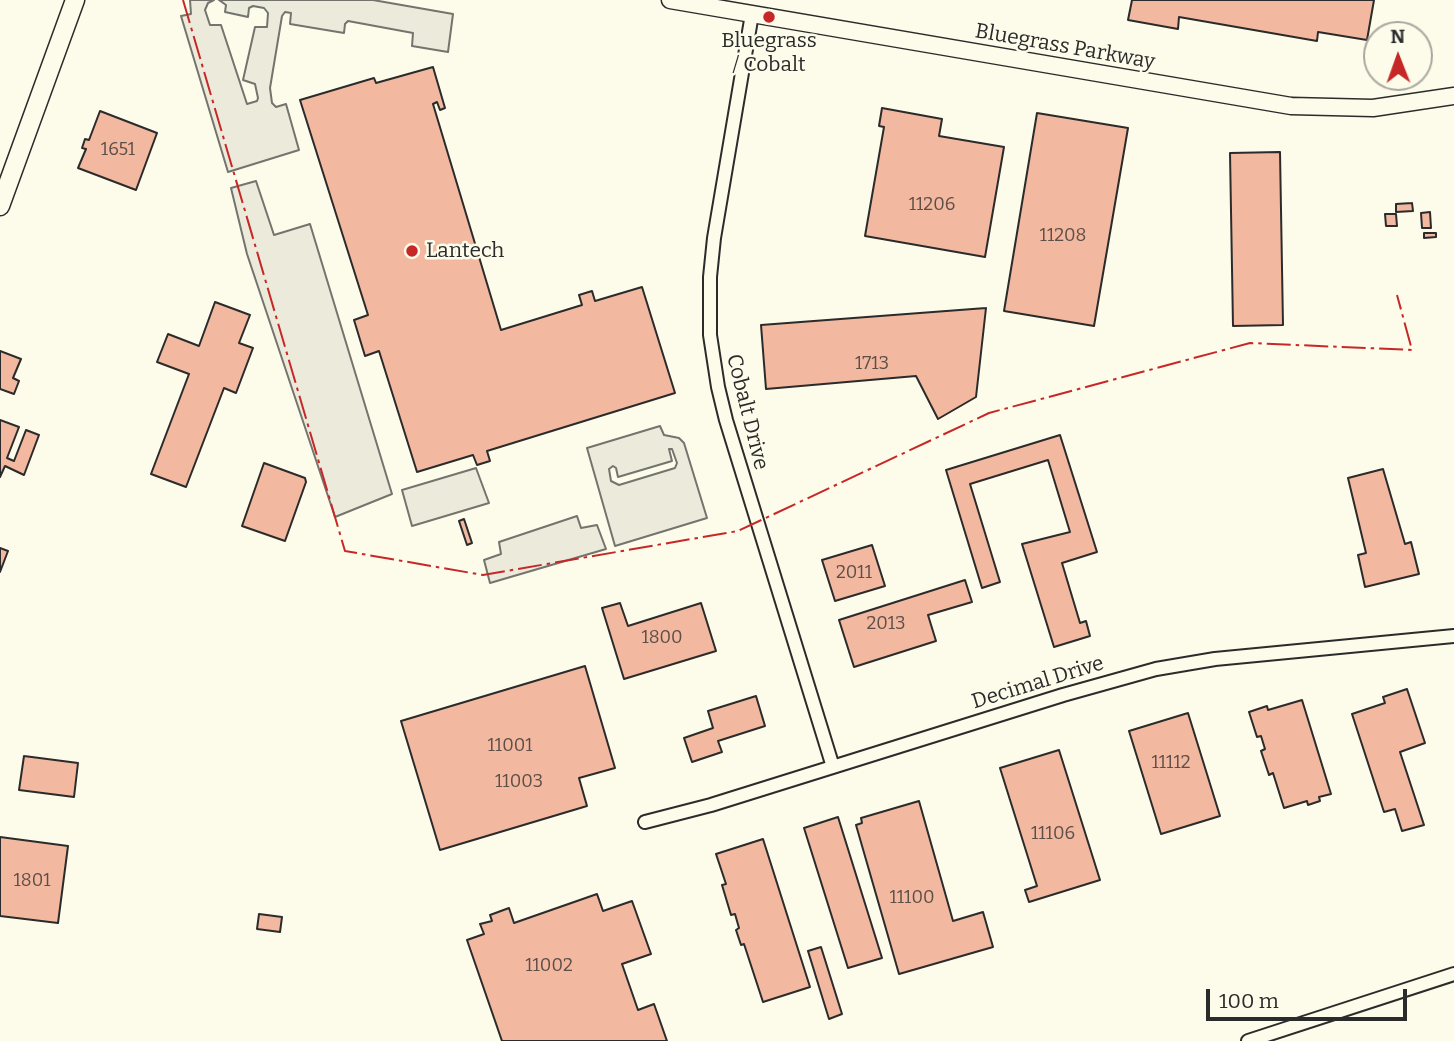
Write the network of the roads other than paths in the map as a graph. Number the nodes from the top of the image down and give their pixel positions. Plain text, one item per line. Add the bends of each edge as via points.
1 (75, 0) edge
2 (670, 0) edge
3 (752, 14) junction
4 (1454, 96) edge
5 (0, 206) edge
6 (1454, 636) edge
7 (834, 767) junction
8 (645, 822) dead end
9 (1454, 974) edge
10 (1248, 1041) edge

1 - 5 main road
2 - 3 street, Bluegrass Parkway
3 - 4 street, Bluegrass Parkway via 1291,106 1373,108
3 - 7 street, Cobalt Drive via 713,238 710,335 731,438
6 - 7 street, Decimal Drive via 1225,657 1156,669
7 - 8 street, Decimal Drive
9 - 10 street

